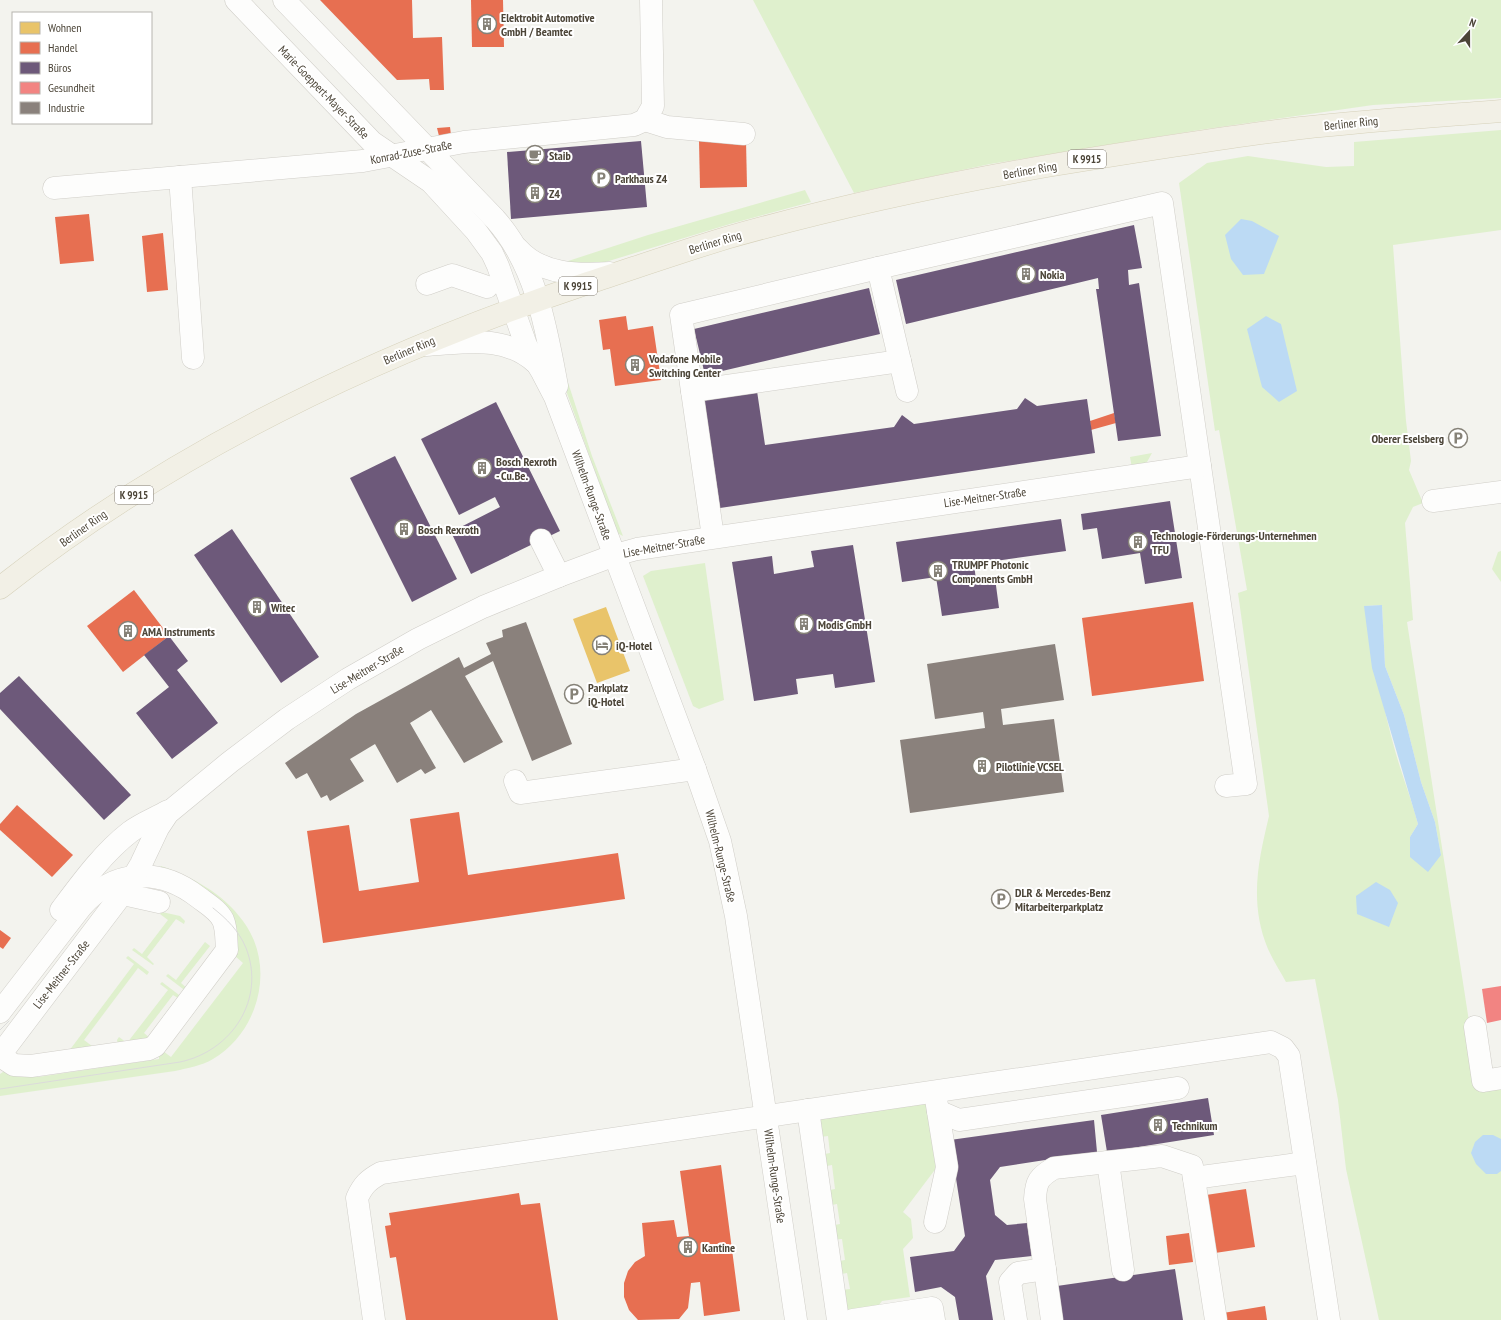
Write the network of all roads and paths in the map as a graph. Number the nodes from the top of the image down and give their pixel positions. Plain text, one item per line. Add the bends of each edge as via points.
1 (236, 0) edge
2 (284, 0) edge
3 (652, 0) edge
4 (1501, 111) edge
5 (645, 120) junction
6 (744, 134) dead end
7 (428, 149) junction
8 (391, 157) junction
9 (180, 177) junction
10 (54, 188) dead end
11 (518, 249) junction
12 (878, 268) junction
13 (617, 273) junction
14 (426, 275) dead end
15 (487, 287) dead end
16 (538, 300) junction
17 (514, 309) junction
18 (421, 345) junction
19 (193, 358) dead end
20 (900, 361) junction
21 (537, 364) junction
22 (692, 391) junction
23 (907, 392) dead end
24 (562, 414) junction
25 (1200, 466) junction
26 (1501, 492) edge
27 (1434, 501) dead end
28 (713, 537) junction
29 (541, 540) dead end
30 (615, 555) junction
31 (559, 576) junction
32 (0, 588) edge
33 (695, 769) junction
34 (515, 781) dead end
35 (1226, 786) dead end
36 (171, 810) junction
37 (115, 882) junction
38 (159, 902) dead end
39 (0, 990) edge
40 (0, 1012) edge
41 (0, 1023) edge
42 (1475, 1027) dead end
43 (0, 1055) edge
44 (1173, 1056) junction
45 (1103, 1067) junction
46 (1501, 1078) edge
47 (937, 1101) junction
48 (1093, 1101) junction
49 (808, 1110) junction
50 (766, 1116) junction
51 (1108, 1162) junction
52 (1305, 1163) junction
53 (1194, 1178) junction
54 (935, 1222) dead end
55 (1045, 1269) junction
56 (1123, 1270) dead end
57 (374, 1320) edge
58 (796, 1320) edge
59 (838, 1320) edge
60 (853, 1320) edge
61 (934, 1320) edge
62 (1016, 1320) edge
63 (1052, 1320) edge
64 (1216, 1320) edge
65 (1329, 1320) edge

1 - 8 street, Marie-Goeppert-Mayer-Straße via 372,142
2 - 7 street
3 - 5 street via 654,100 651,112
4 - 13 main road, Berliner Ring / K 9915 via 1286,130 1015,172 941,186 725,238
5 - 6 street via 667,127
5 - 7 street, Konrad-Zuse-Straße via 627,126 464,142
7 - 8 street, Konrad-Zuse-Straße
7 - 11 street via 495,219
8 - 9 street, Konrad-Zuse-Straße
8 - 17 street, Marie-Goeppert-Mayer-Straße via 419,172 431,182 471,224 492,253
9 - 10 street, Konrad-Zuse-Straße
9 - 19 street
11 - 13 street via 534,261 556,270 582,274
11 - 16 street
12 - 20 street
12 - 22 street via 681,315
12 - 25 street via 1162,203
13 - 16 main road, Berliner Ring / K 9915
14 - 15 street via 452,275
16 - 17 main road, Berliner Ring
16 - 24 street, Wilhelm-Runge-Straße
17 - 18 main road, Berliner Ring / K 9915
17 - 21 street, Wilhelm-Runge-Straße via 526,345
18 - 21 street, Wilhelm-Runge-Straße via 499,343 520,351
18 - 32 main road, Berliner Ring / K 9915 via 318,391 210,447 104,513
20 - 22 street
20 - 23 street
21 - 24 street, Wilhelm-Runge-Straße
22 - 28 street
24 - 30 street, Wilhelm-Runge-Straße
25 - 28 street, Lise-Meitner-Straße
25 - 35 street via 1246,784
26 - 27 street
28 - 30 street, Lise-Meitner-Straße
29 - 31 street
30 - 31 street, Lise-Meitner-Straße
30 - 33 street, Wilhelm-Runge-Straße
31 - 36 street, Lise-Meitner-Straße via 444,626 359,672 272,730
33 - 34 street via 520,793
33 - 50 street, Wilhelm-Runge-Straße via 716,829 733,897
36 - 37 street, Lise-Meitner-Straße
36 - 37 street, Lise-Meitner-Straße via 136,828 121,840
37 - 38 street
37 - 39 street, Lise-Meitner-Straße
37 - 40 street via 96,892 81,907
37 - 41 street via 10,1021
37 - 43 street, Lise-Meitner-Straße
37 - 43 street via 163,883 203,901 223,920 227,950 153,1048 31,1066 14,1065
42 - 46 street via 1483,1081
44 - 45 street
44 - 48 street via 1179,1096
44 - 52 street via 1271,1042 1283,1048 1288,1056
45 - 47 street
45 - 48 street
47 - 48 street via 959,1120
47 - 49 street
47 - 54 street via 947,1167
49 - 50 street
49 - 59 street
50 - 57 street via 381,1174 370,1179 357,1198
50 - 58 street, Wilhelm-Runge-Straße
51 - 53 street via 1162,1156 1192,1166
51 - 55 street via 1054,1168 1042,1175 1036,1186 1035,1198
51 - 56 street
52 - 53 street
52 - 65 street
53 - 64 street
55 - 62 street via 1018,1273 1010,1282
55 - 63 street
60 - 61 street via 932,1308

